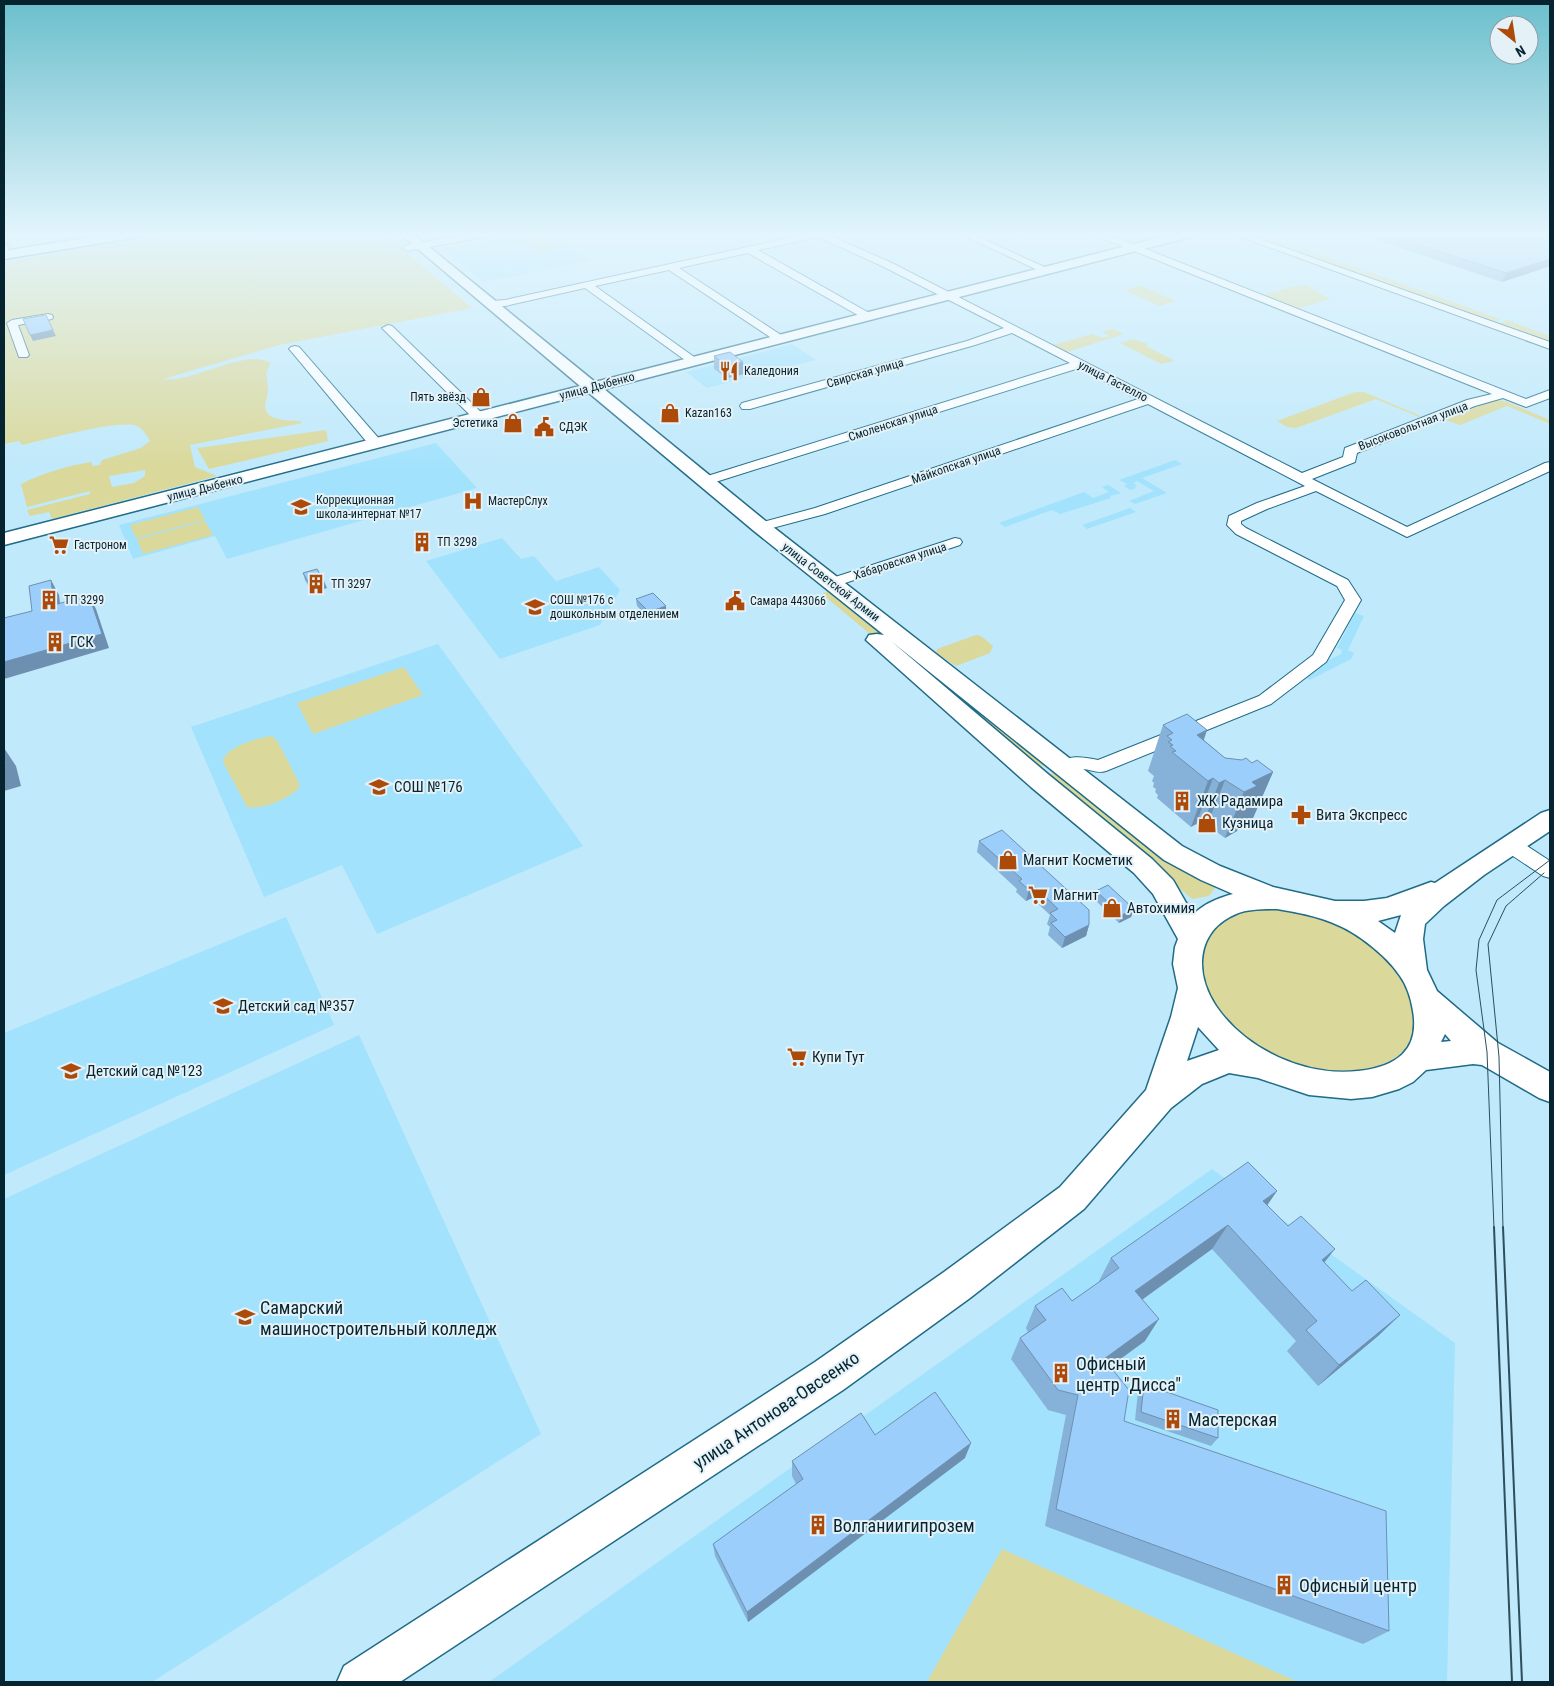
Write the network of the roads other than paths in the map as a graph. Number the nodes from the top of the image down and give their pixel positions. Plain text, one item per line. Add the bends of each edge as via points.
1 (482, 312) edge
2 (500, 312) edge
3 (624, 312) edge
4 (739, 312) edge
5 (859, 312) edge
6 (884, 312) edge
7 (978, 312) edge
8 (1294, 312) edge
9 (1454, 312) edge
10 (867, 316) junction
11 (48, 317) edge
12 (388, 328) dead end
13 (1013, 329) junction
14 (780, 339) junction
15 (1550, 346) edge
16 (295, 349) dead end
17 (23, 356) dead end
18 (693, 361) junction
19 (1080, 364) junction
20 (586, 389) junction
21 (1504, 394) junction
22 (1550, 394) edge
23 (1149, 399) junction
24 (746, 406) dead end
25 (479, 417) junction
26 (376, 444) junction
27 (1550, 466) edge
28 (1302, 478) junction
29 (706, 481) junction
30 (1317, 486) junction
31 (761, 527) junction
32 (4, 539) edge
33 (955, 542) dead end
34 (824, 587) junction
35 (938, 679) junction
36 (1065, 768) junction
37 (1550, 819) edge
38 (1512, 845) junction
39 (1550, 870) edge
40 (1470, 872) junction
41 (1277, 899) junction
42 (1309, 903) junction
43 (1192, 939) junction
44 (1413, 970) junction
45 (1192, 989) junction
46 (1428, 1000) junction
47 (1487, 1052) junction
48 (1419, 1058) junction
49 (1292, 1077) junction
50 (1550, 1088) edge
51 (1160, 1098) junction
52 (360, 1682) edge

1 - 20 main road, улица Советской Армии
2 - 20 main road, улица Советской Армии
3 - 18 street
4 - 14 street
5 - 10 street
6 - 10 main road, улица Дыбенко
7 - 13 street, улица Гастелло
8 - 21 street
9 - 15 street
10 - 14 main road, улица Дыбенко
11 - 17 street via 12,323
12 - 25 street
13 - 19 street, улица Гастелло
13 - 24 street, Свирская улица
14 - 18 main road, улица Дыбенко
16 - 26 street
18 - 20 main road, улица Дыбенко
19 - 23 street, улица Гастелло
19 - 29 street, Смоленская улица
20 - 25 main road, улица Дыбенко
20 - 29 main road, улица Советской Армии
20 - 34 main road, улица Советской Армии
21 - 22 street via 1526,403
21 - 28 street, Высоковольтная улица via 1471,403 1350,451 1350,459
23 - 28 street, улица Гастелло
23 - 31 street, Майкопская улица via 820,511
25 - 26 main road, улица Дыбенко
26 - 32 main road, улица Дыбенко
27 - 30 street, улица Гастелло via 1407,532
28 - 30 street, улица Гастелло
29 - 31 main road, улица Советской Армии
30 - 36 street via 1262,506 1234,520 1234,525 1343,583 1353,600 1320,658 1265,700 1099,767 1079,762
31 - 34 main road, улица Советской Армии
33 - 34 street, Хабаровская улица
34 - 35 main road, улица Советской Армии
35 - 36 main road, улица Советской Армии
35 - 43 main road, улица Советской Армии via 1040,781 1163,887
36 - 41 main road, улица Советской Армии via 1173,853 1199,869
37 - 38 main road
38 - 39 street
38 - 40 main road
40 - 42 main road via 1404,905 1381,912 1353,912
40 - 44 main road via 1421,908 1412,920 1408,951
41 - 42 main road
41 - 43 main road via 1240,902 1224,908 1200,926
42 - 44 main road via 1368,928
43 - 45 main road via 1187,962
44 - 46 main road
45 - 49 main road via 1206,1016 1229,1041 1258,1061
45 - 51 main road, улица Антонова-Овсеенко
46 - 47 main road
46 - 48 main road via 1431,1031
47 - 48 main road
47 - 50 main road
48 - 49 main road via 1404,1072 1358,1086 1326,1085
49 - 51 main road, улица Антонова-Овсеенко via 1259,1065 1229,1060 1191,1074
51 - 52 main road, улица Антонова-Овсеенко via 1072,1198 957,1285 829,1376

